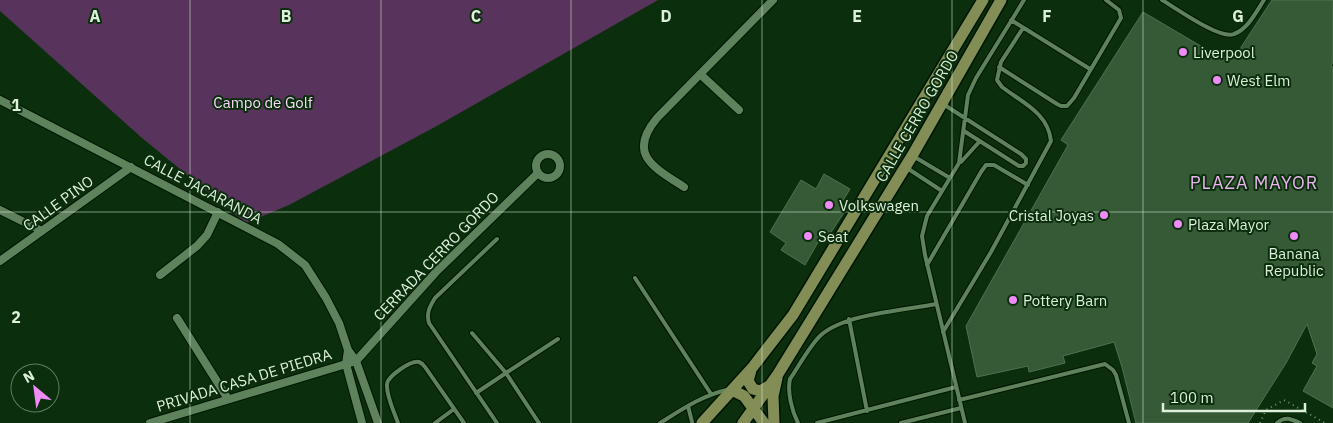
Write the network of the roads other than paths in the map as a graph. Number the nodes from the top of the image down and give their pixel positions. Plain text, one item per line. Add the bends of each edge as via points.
1 (773, 0) edge
2 (983, 0) edge
3 (1001, 0) edge
4 (1024, 0) edge
5 (1106, 0) edge
6 (1162, 0) edge
7 (1264, 0) edge
8 (1012, 20) junction
9 (1023, 28) junction
10 (999, 67) junction
11 (1090, 69) junction
12 (700, 74) junction
13 (0, 100) edge
14 (943, 104) junction
15 (739, 110) dead end
16 (964, 118) junction
17 (964, 130) junction
18 (980, 141) junction
19 (912, 156) junction
20 (959, 163) junction
21 (906, 166) junction
22 (132, 167) junction
23 (538, 174) dead end
24 (950, 178) junction
25 (1028, 185) junction
26 (684, 187) dead end
27 (942, 191) junction
28 (0, 210) edge
29 (218, 212) junction
30 (42, 231) junction
31 (497, 239) dead end
32 (0, 261) edge
33 (927, 265) junction
34 (160, 275) dead end
35 (635, 278) dead end
36 (936, 304) junction
37 (177, 318) dead end
38 (849, 319) junction
39 (943, 332) junction
40 (472, 333) dead end
41 (558, 339) dead end
42 (348, 350) junction
43 (356, 361) junction
44 (346, 364) junction
45 (752, 368) junction
46 (506, 373) junction
47 (778, 374) junction
48 (770, 385) junction
49 (956, 387) junction
50 (732, 390) junction
51 (476, 393) junction
52 (711, 394) junction
53 (228, 399) junction
54 (959, 400) junction
55 (688, 406) junction
56 (753, 408) junction
57 (961, 408) junction
58 (454, 409) junction
59 (867, 411) junction
60 (150, 423) edge
61 (362, 423) edge
62 (378, 423) edge
63 (398, 423) edge
64 (435, 423) edge
65 (464, 423) edge
66 (497, 423) edge
67 (539, 423) edge
68 (660, 423) edge
69 (693, 423) edge
70 (742, 423) edge
71 (764, 423) edge
72 (774, 423) edge
73 (798, 423) edge
74 (817, 423) edge
75 (901, 423) edge
76 (965, 423) edge
77 (1128, 423) edge
78 (1277, 423) edge
79 (1300, 423) edge

1 - 12 street
2 - 45 main road, CALLE CERRO GORDO via 793,315
3 - 14 main road, CALLE CERRO GORDO
4 - 8 lane
5 - 11 lane via 1120,10 1122,18
6 - 7 lane via 1226,36 1244,27
8 - 9 lane
8 - 16 lane via 976,78 968,95
9 - 10 lane
9 - 11 lane
10 - 11 lane via 1064,107 1070,103
10 - 25 lane via 998,84 1043,118 1050,132 1051,141
12 - 15 street
12 - 26 street via 657,118 644,137 643,146 649,161
13 - 22 street, CALLE JACARANDA
14 - 16 lane
14 - 19 main road, CALLE CERRO GORDO
16 - 17 lane
16 - 18 lane via 1020,154 1026,163 1019,166
17 - 18 lane
17 - 20 lane
18 - 20 lane
19 - 21 main road, CALLE CERRO GORDO
19 - 24 lane
20 - 24 lane
21 - 27 lane
21 - 47 main road, CALLE CERRO GORDO
22 - 29 street, CALLE JACARANDA
22 - 30 street, CALLE PINO
23 - 43 street, CERRADA CERRO GORDO via 436,272
24 - 27 lane
25 - 33 lane via 994,165 986,165
25 - 39 lane
27 - 33 lane via 923,227
28 - 30 street
29 - 34 street via 207,235 197,246
29 - 42 street, CALLE JACARANDA via 278,244 305,265 339,323
30 - 32 street, CALLE PINO
31 - 51 lane via 435,298 427,317
33 - 36 lane
35 - 52 lane
36 - 38 lane
36 - 39 lane
37 - 53 street
38 - 59 lane
38 - 73 lane via 820,335 790,379 789,391
39 - 49 lane
40 - 46 lane
41 - 46 lane
42 - 43 street, CALLE JACARANDA
42 - 44 street, CALLE JACARANDA
43 - 44 street, PRIVADA CASA DE PIEDRA
43 - 62 street, CALLE JACARANDA
44 - 53 street, PRIVADA CASA DE PIEDRA
44 - 61 street, CALLE JACARANDA
45 - 48 main road via 748,380 753,389 760,391
45 - 50 main road, CALLE CERRO GORDO
46 - 51 lane
46 - 67 lane
47 - 48 main road, CALLE CERRO GORDO
47 - 72 main road via 773,396
48 - 56 main road, CALLE CERRO GORDO
49 - 54 lane
49 - 59 lane
50 - 52 lane
50 - 56 main road via 744,396
50 - 69 main road, CALLE CERRO GORDO
51 - 66 lane
52 - 55 lane
53 - 60 street, PRIVADA CASA DE PIEDRA
54 - 57 lane
54 - 77 lane via 1105,364 1116,375
55 - 68 lane
55 - 69 lane
56 - 70 main road, CALLE CERRO GORDO
56 - 71 main road
57 - 75 lane
57 - 76 lane
58 - 63 lane via 421,362 416,362 388,380
58 - 64 lane
58 - 65 lane
59 - 74 lane
78 - 79 lane via 1288,418

